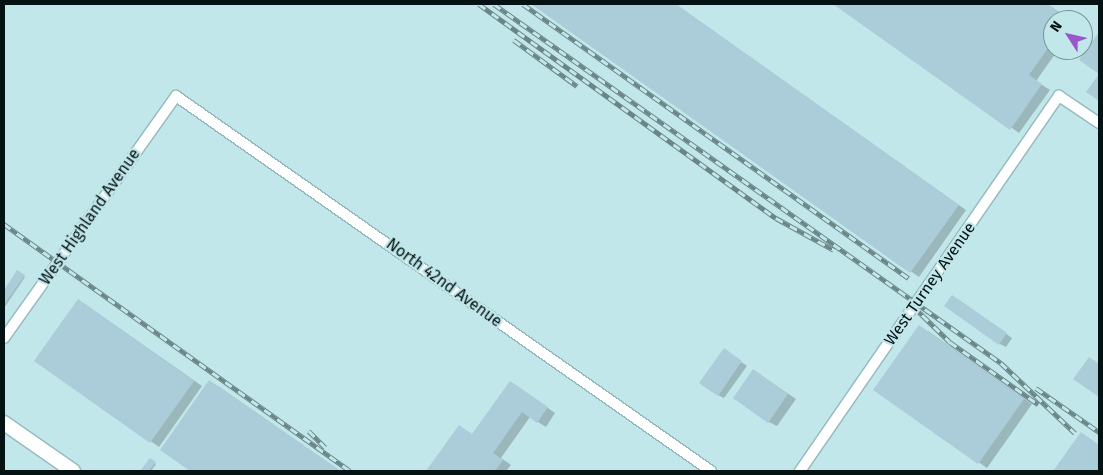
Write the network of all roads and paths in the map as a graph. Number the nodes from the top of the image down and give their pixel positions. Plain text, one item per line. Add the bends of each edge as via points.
1 (176, 96) joint
2 (1099, 123) edge
3 (4, 338) edge
4 (4, 423) edge
5 (72, 471) edge
6 (711, 471) edge
7 (800, 471) edge

1 - 3 street, West Highland Avenue
1 - 6 street, North 42nd Avenue
2 - 7 street, West Turney Avenue via 1060,96
4 - 5 main road

